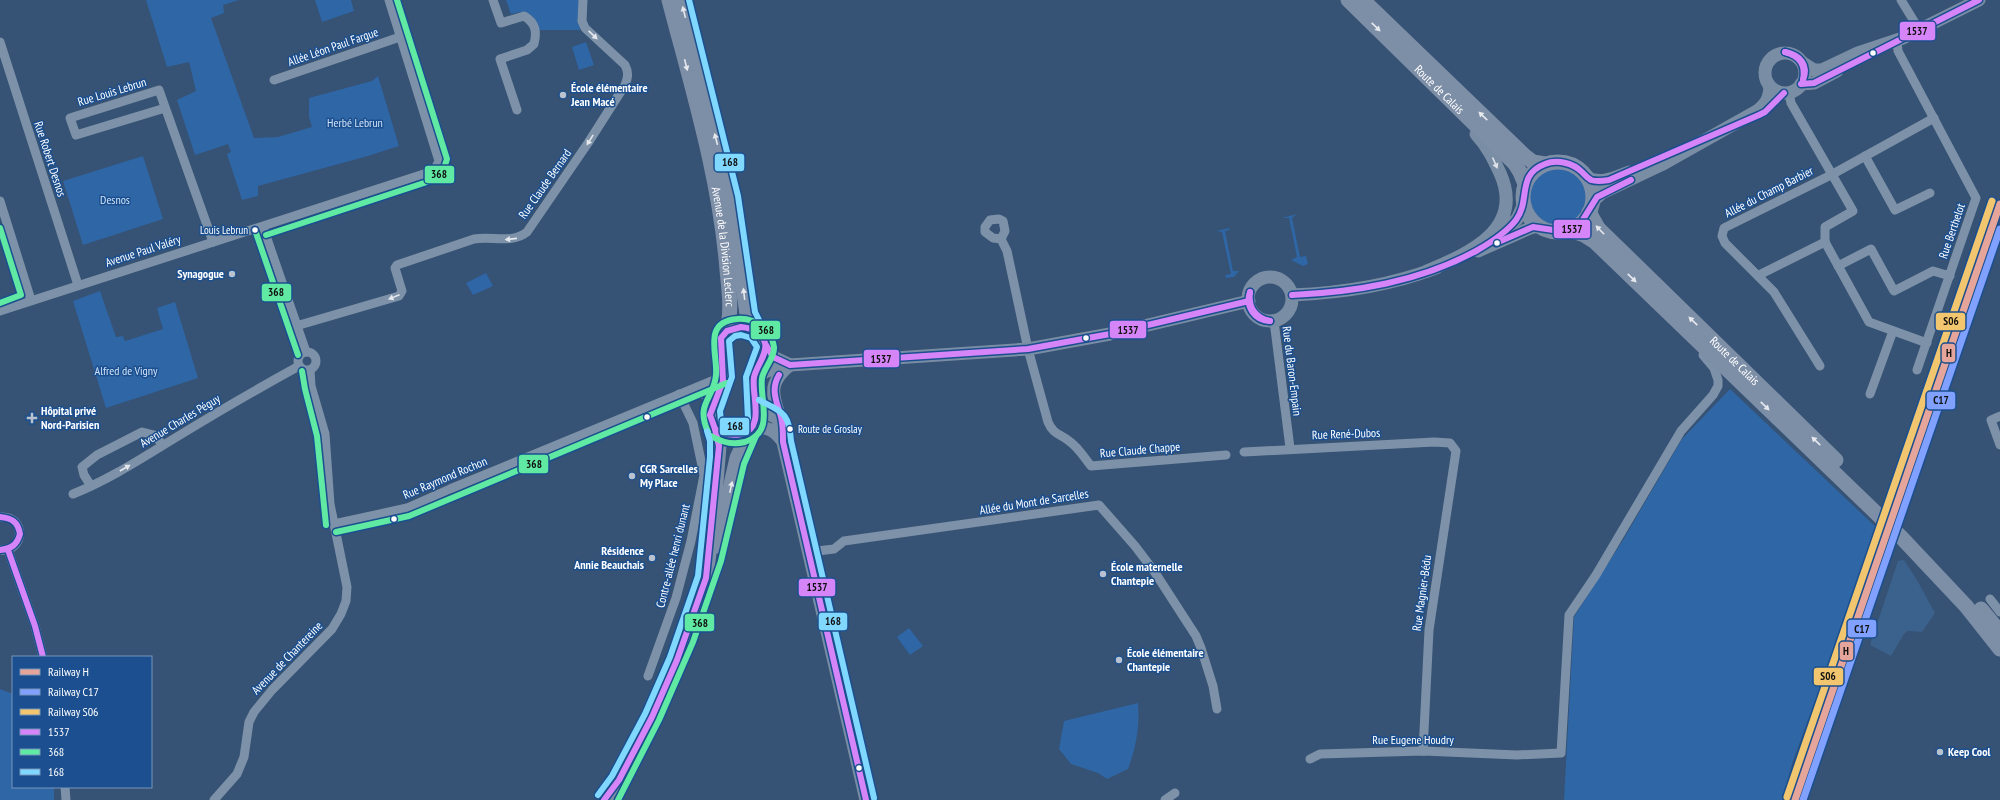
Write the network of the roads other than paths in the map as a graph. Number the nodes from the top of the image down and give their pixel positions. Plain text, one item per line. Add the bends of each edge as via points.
1 (389, 0) edge
2 (493, 0) edge
3 (583, 0) edge
4 (669, 0) edge
5 (681, 0) edge
6 (1348, 0) edge
7 (1363, 0) edge
8 (1901, 0) edge
9 (1979, 0) edge
10 (1920, 31) junction
11 (400, 37) junction
12 (1897, 41) junction
13 (0, 42) edge
14 (1803, 63) junction
15 (1428, 78) junction
16 (274, 80) dead end
17 (1801, 84) junction
18 (1770, 87) junction
19 (1786, 93) junction
20 (165, 108) junction
21 (517, 110) dead end
22 (1934, 118) junction
23 (1713, 136) junction
24 (1865, 156) junction
25 (1545, 164) junction
26 (1831, 175) junction
27 (1587, 178) junction
28 (1525, 184) junction
29 (1930, 193) dead end
30 (0, 201) edge
31 (1524, 204) junction
32 (1590, 207) junction
33 (1539, 226) junction
34 (263, 227) junction
35 (1569, 230) junction
36 (1002, 239) dead end
37 (213, 242) junction
38 (1825, 242) junction
39 (1482, 249) junction
40 (1838, 266) junction
41 (1427, 271) junction
42 (1759, 275) junction
43 (1950, 276) junction
44 (78, 285) junction
45 (1292, 295) junction
46 (31, 300) junction
47 (1248, 301) junction
48 (0, 311) edge
49 (1668, 312) junction
50 (1274, 321) junction
51 (296, 326) junction
52 (726, 330) junction
53 (755, 330) junction
54 (1893, 331) junction
55 (1927, 343) junction
56 (766, 345) junction
57 (1028, 349) junction
58 (306, 352) junction
59 (790, 365) junction
60 (299, 366) junction
61 (1820, 366) dead end
62 (310, 370) junction
63 (1917, 370) dead end
64 (724, 376) junction
65 (754, 378) junction
66 (682, 393) junction
67 (1870, 394) dead end
68 (714, 404) junction
69 (755, 407) junction
70 (2000, 416) edge
71 (715, 429) junction
72 (750, 430) junction
73 (783, 436) junction
74 (1450, 443) joint
75 (2000, 444) edge
76 (163, 445) junction
77 (1290, 448) junction
78 (1244, 452) dead end
79 (1226, 455) dead end
80 (91, 486) junction
81 (73, 494) dead end
82 (1883, 512) junction
83 (0, 516) edge
84 (334, 524) junction
85 (1903, 532) junction
86 (4, 550) edge
87 (809, 552) junction
88 (706, 578) junction
89 (1990, 599) dead end
90 (2000, 612) edge
91 (2000, 632) edge
92 (2000, 649) edge
93 (43, 656) edge
94 (648, 676) dead end
95 (1217, 709) dead end
96 (1423, 751) junction
97 (1310, 759) dead end
98 (619, 780) junction
99 (65, 788) edge
100 (1175, 793) dead end
101 (66, 800) edge
102 (214, 800) edge
103 (604, 800) edge
104 (609, 800) edge
105 (866, 800) edge
106 (1165, 800) edge

1 - 11 street
2 - 21 street via 501,23 524,16 536,29 534,44 527,50 500,59
3 -> 51 street, Rue Claude Bernard via 582,21 585,28 625,65 628,76 625,85 588,143 527,232 511,239 474,239 397,265 402,291 399,296
4 -> 52 main road, Avenue de la Division Leclerc via 722,220 730,302
53 -> 5 main road, Avenue de la Division Leclerc via 747,314 730,198
6 -> 15 main road, Route de Calais
25 -> 7 main road, Route de Calais via 1533,162 1525,156
8 - 10 street
9 - 10 main road
10 - 12 main road
11 - 16 street, Allée Léon Paul Fargue
11 - 34 street, Avenue Paul Valéry via 439,161 436,167 430,172
12 - 14 main road via 1858,53 1822,70 1814,70
12 - 17 main road via 1814,83
12 - 22 street, Rue Berthelot via 1898,50
13 - 44 street, Rue Robert Desnos
14 - 17 main road via 1805,74
14 - 18 main road via 1791,53 1780,52 1771,58 1764,71
15 - 28 main road, Route de Calais via 1515,164
15 -> 41 main road via 1488,149 1506,186 1507,201 1500,222 1486,239
17 - 19 main road
18 - 19 main road
18 - 23 main road via 1769,98 1764,106
19 - 23 main road via 1765,112
19 - 26 street
20 - 20 street, Rue Louis Lebrun via 159,90 70,118 76,135
20 - 37 street, Rue Louis Lebrun
22 - 24 street, Allée du Champ Barbier
22 - 43 street, Rue Berthelot via 1976,198
23 - 27 main road via 1614,178 1599,181
23 - 32 main road via 1661,165 1602,193
24 - 26 street, Allée du Champ Barbier
24 - 29 street via 1895,210
25 - 27 main road via 1566,163 1578,168
25 - 28 main road via 1535,171
26 - 38 street via 1852,211 1825,227
26 - 42 street, Allée du Champ Barbier via 1724,228 1722,236 1725,243
27 - 32 main road via 1592,191
28 - 31 main road
30 - 46 street
31 - 33 main road via 1528,215
31 - 39 main road via 1514,222
32 - 35 main road via 1582,222
82 -> 32 main road, Route de Calais via 1598,228
33 - 35 main road via 1553,231
33 - 39 main road
34 - 37 street, Avenue Paul Valéry
34 - 51 street
35 -> 49 main road, Route de Calais via 1590,239
36 - 57 street, Rue Claude Chappe via 1007,251
37 - 44 street, Avenue Paul Valéry
38 - 40 street
38 - 42 street
39 - 41 main road via 1465,258
40 - 43 street via 1871,249 1894,291 1933,271
40 - 54 street via 1869,322
41 - 45 main road via 1360,290
42 - 61 street, Allée du Champ Barbier via 1774,292
43 - 55 street, Rue Berthelot
44 - 46 street, Avenue Paul Valéry
45 - 47 main road via 1281,280 1269,278 1262,279 1252,288
45 - 50 main road via 1290,309 1286,315
46 - 48 street, Avenue Paul Valéry
47 - 50 main road via 1250,308 1260,319
47 - 57 main road via 1110,334
49 -> 82 main road, Route de Calais via 1737,379
49 - 96 street, Rue Eugene Houdry via 1684,336 1714,368 1718,386 1680,431 1596,575 1569,615 1561,753 1517,755
50 - 77 street, Rue du Baron-Empain
51 - 58 street
52 - 53 main road via 740,327
52 - 64 main road, Avenue de la Division Leclerc via 720,344
53 - 56 main road, Avenue de la Division Leclerc
54 - 55 street
54 - 67 street
55 - 63 street, Rue Berthelot
56 - 59 main road via 773,357
56 - 65 main road
57 - 59 main road
57 - 79 street, Rue Claude Chappe via 1051,430 1069,441 1091,466
58 - 60 street via 298,357
58 - 62 street via 314,354 316,360 315,366
59 - 65 main road via 767,371
59 - 73 main road via 774,385
60 - 62 street via 304,370
60 - 76 street, Avenue Charles Péguy
62 - 84 street via 311,386 325,434
64 - 66 street, Rue Raymond Rochon
64 - 68 main road
65 - 69 main road
66 - 68 street via 701,393 709,397
66 - 84 street, Rue Raymond Rochon via 407,508
66 - 94 street, Contre-allée henri dunant via 693,423 704,475 676,598
68 - 71 main road via 710,415
69 - 72 main road via 757,418
69 - 73 main road via 775,416
70 - 75 street via 1991,420
71 - 72 main road via 730,435
71 - 88 main road via 718,457
72 - 73 main road via 767,428
88 -> 72 main road via 719,539 737,458
73 - 87 main road
74 - 77 street, Rue René-Dubos
74 - 96 street, Rue Magnier-Bédu via 1456,451 1428,630
80 -> 76 street, Avenue Charles Péguy
76 - 80 street via 154,435 142,432 97,455 82,467
77 - 78 street, Rue René-Dubos
80 - 81 street, Avenue Charles Péguy
82 - 85 main road
83 - 86 street via 22,524 20,537 14,547
84 - 102 street, Avenue de Chantereine via 347,587 346,601 341,614 332,629 261,702 249,722 244,757 237,774
85 - 91 main road via 1973,600
85 - 92 main road
86 - 93 street via 35,626
87 - 95 street, Allée du Mont de Sarcelles via 834,549 844,541 1099,505 1154,571 1196,636 1213,686
87 - 105 main road
88 - 98 main road via 665,690
89 - 90 street
96 - 97 street, Rue Eugene Houdry via 1320,754
98 - 103 main road
98 - 104 main road
99 - 101 street
100 - 106 street

